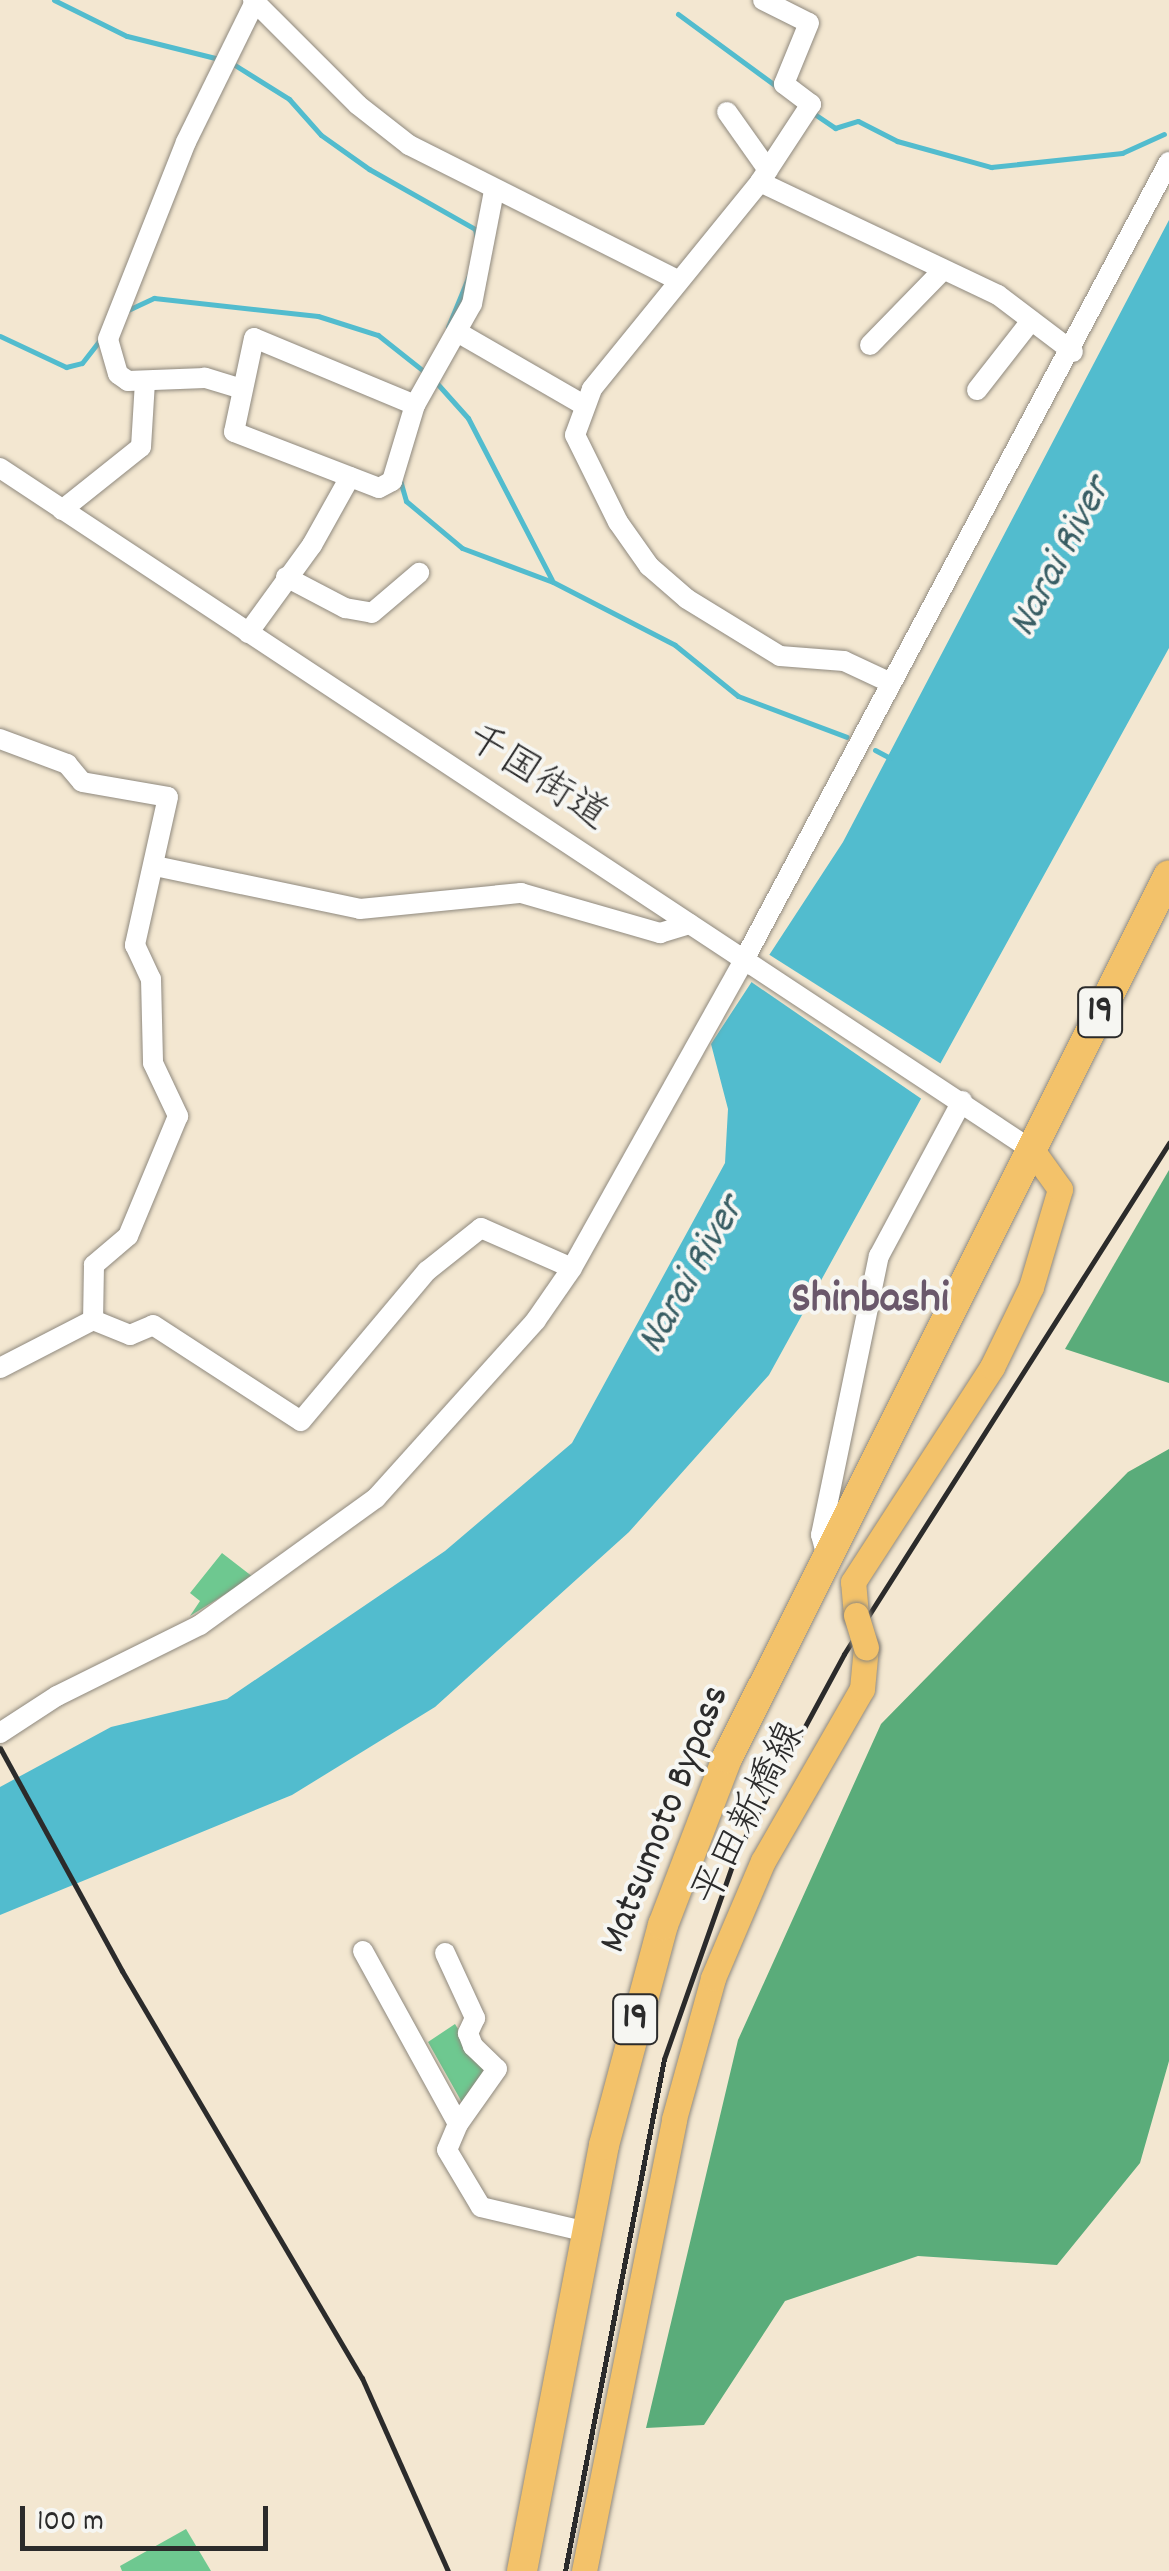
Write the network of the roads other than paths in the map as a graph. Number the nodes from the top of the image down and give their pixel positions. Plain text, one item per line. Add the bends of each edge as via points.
1 (764, 0) edge
2 (254, 2) edge
3 (727, 112) dead end
4 (1169, 162) edge
5 (764, 176) junction
6 (494, 191) junction
7 (942, 271) junction
8 (679, 281) junction
9 (1031, 322) junction
10 (459, 333) junction
11 (870, 345) dead end
12 (1073, 352) junction
13 (145, 382) junction
14 (242, 389) junction
15 (977, 390) dead end
16 (415, 404) junction
17 (582, 404) junction
18 (0, 468) edge
19 (350, 476) junction
20 (62, 510) junction
21 (419, 572) dead end
22 (286, 578) junction
23 (248, 633) junction
24 (890, 683) junction
25 (0, 738) edge
26 (156, 866) junction
27 (1169, 875) edge
28 (690, 924) junction
29 (749, 961) junction
30 (958, 1098) junction
31 (1032, 1150) junction
32 (572, 1268) junction
33 (93, 1320) junction
34 (0, 1368) edge
35 (832, 1480) junction
36 (855, 1501) junction
37 (827, 1557) junction
38 (0, 1733) edge
39 (364, 1951) dead end
40 (444, 1953) dead end
41 (458, 2124) junction
42 (588, 2232) junction
43 (522, 2571) edge
44 (584, 2571) edge

1 - 5 street via 809,23 784,84 811,104
2 - 6 street via 409,145
2 - 13 street via 186,142 112,321 109,352 118,374
3 - 5 street
4 - 12 street
5 - 7 street
5 - 8 street
6 - 8 street
6 - 10 street via 472,304
7 - 9 street via 998,295
7 - 11 street
8 - 17 street
9 - 12 street
9 - 15 street
10 - 16 street
10 - 17 street
12 - 24 street
13 - 14 street via 205,378
13 - 20 street via 141,447
14 - 16 street via 254,338
14 - 19 street via 234,432
16 - 19 street via 392,482 379,488
17 - 24 street via 575,435 581,458 649,566 687,599 780,656 844,662
18 - 20 street, 千国街道
19 - 22 street
20 - 23 street, 千国街道
21 - 22 street via 372,613 345,608
22 - 23 street
23 - 28 street, 千国街道
24 - 29 street
25 - 26 street via 66,764 82,782 168,798
26 - 28 street via 360,909 522,893 660,933
26 - 33 street via 146,876 135,945 151,978 153,1063 178,1116 128,1236 94,1265
27 - 31 highway, 19
28 - 29 street, 千国街道
29 - 30 street, 千国街道
29 - 32 street
30 - 31 street, 千国街道
30 - 35 street via 882,1246
31 - 36 highway, Matsumoto Bypass / 19
31 - 44 main road, 平田新橋線, bridge via 1060,1189 1032,1287 992,1367 853,1582 867,1677 763,1861 708,1994 674,2119
32 - 33 street via 481,1228 428,1272 301,1420 153,1326 130,1335
32 - 38 street via 424,1452 376,1498 200,1625
33 - 34 street
35 - 36 street
35 - 37 street via 821,1536
36 - 37 highway, Matsumoto Bypass / 19
37 - 42 highway, Matsumoto Bypass / 19 via 728,1758 663,1926 622,2066
39 - 41 street
40 - 41 street via 475,2018 468,2034 473,2046 498,2069
41 - 42 street via 447,2150 481,2207
42 - 43 highway, Matsumoto Bypass / 19

